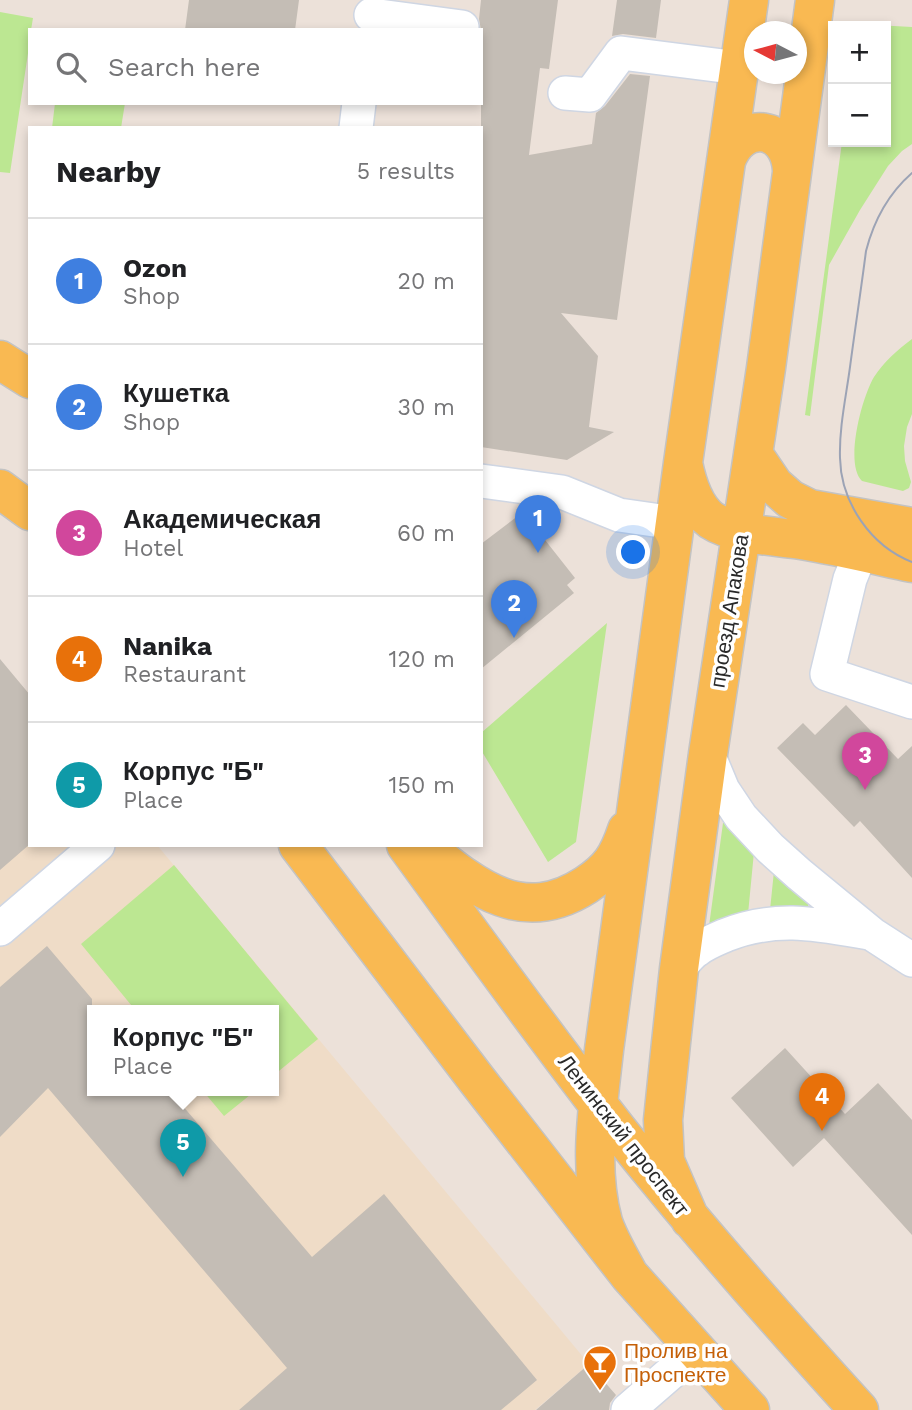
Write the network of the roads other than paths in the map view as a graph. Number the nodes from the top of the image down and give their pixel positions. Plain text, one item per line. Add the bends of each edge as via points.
1 (749, 0) edge
2 (815, 0) edge
3 (371, 15) edge
4 (462, 27) dead end
5 (739, 68) junction
6 (565, 93) dead end
7 (359, 105) edge
8 (356, 126) edge
9 (726, 161) junction
10 (792, 170) junction
11 (0, 360) edge
12 (28, 378) edge
13 (753, 454) junction
14 (683, 463) junction
15 (483, 481) edge
16 (0, 489) edge
17 (28, 510) edge
18 (675, 523) junction
19 (903, 525) edge
20 (741, 531) junction
21 (861, 552) junction
22 (912, 563) edge
23 (912, 702) edge
24 (708, 754) junction
25 (638, 799) junction
26 (96, 847) edge
27 (300, 847) edge
28 (407, 847) edge
29 (425, 847) edge
30 (0, 929) edge
31 (872, 934) junction
32 (912, 960) edge
33 (679, 969) junction
34 (598, 1104) junction
35 (690, 1219) junction
36 (629, 1275) junction
37 (696, 1351) junction
38 (628, 1410) edge
39 (750, 1410) edge
40 (859, 1410) edge

1 - 5 main road
2 - 10 main road, проезд Апакова
3 - 4 street
5 - 6 street via 621,53 590,95
5 - 9 main road
7 - 8 street
9 - 10 main road via 739,139 764,132 786,146
9 - 14 main road
10 - 13 main road, проезд Апакова
11 - 12 main road
13 - 19 main road via 774,485 810,509
13 - 20 main road, проезд Апакова
14 - 18 main road
14 - 20 main road via 698,506 711,519
15 - 18 street via 562,492 619,515
16 - 17 main road
18 - 25 main road
19 - 21 street via 877,531
20 - 21 main road
20 - 24 main road, проезд Апакова
21 - 22 main road
21 - 23 street via 846,590 827,674
24 - 31 street via 741,817 799,874
24 - 33 main road, проезд Апакова
25 - 29 main road via 621,850 603,873 557,900 533,903 487,892
25 - 34 main road
26 - 30 street
27 - 36 main road
28 - 34 main road, Ленинский проспект
31 - 32 street
31 - 33 street via 774,922 717,939 696,950
33 - 35 main road, проезд Апакова via 663,1120 665,1161
34 - 35 main road, Ленинский проспект
34 - 36 main road via 597,1194 604,1224
35 - 40 main road, Ленинский проспект
36 - 37 main road
37 - 38 street
37 - 39 main road

